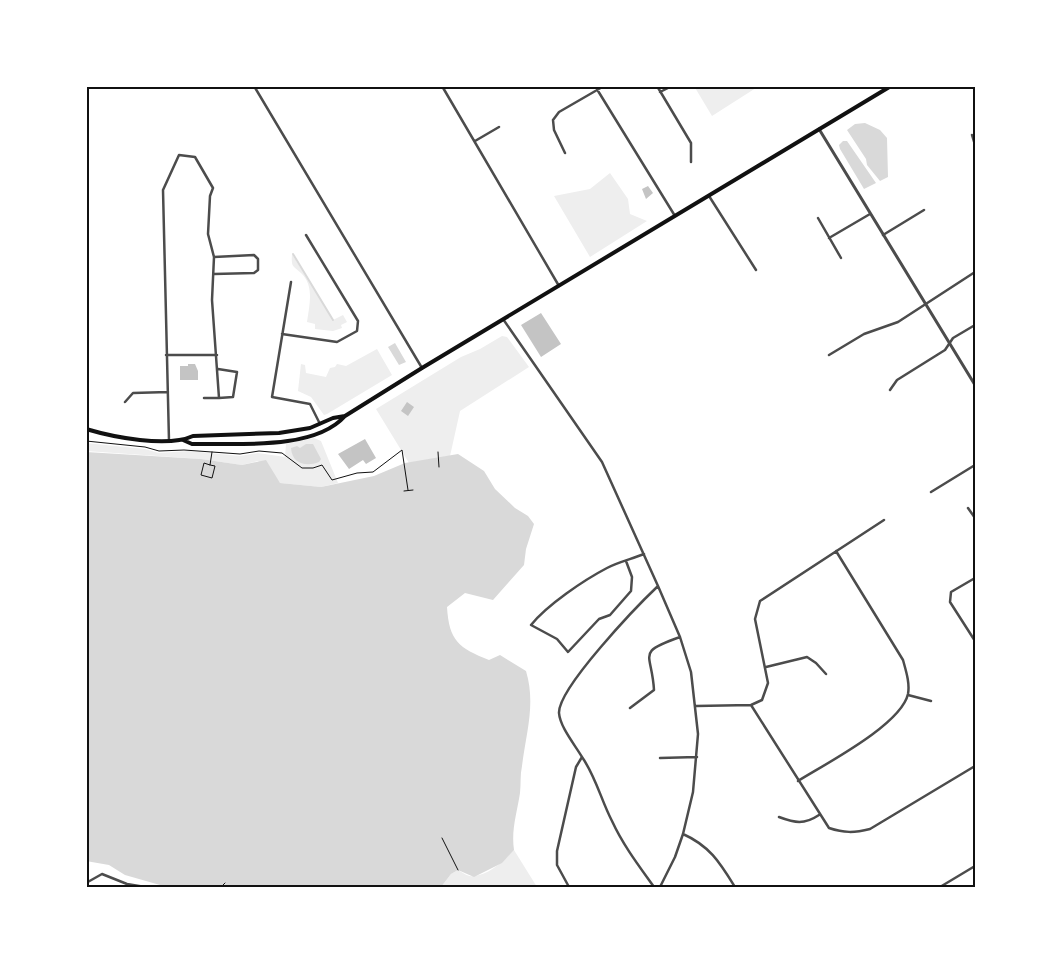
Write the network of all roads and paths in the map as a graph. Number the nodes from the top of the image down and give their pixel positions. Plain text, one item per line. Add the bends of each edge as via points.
1 (254, 86) edge
2 (442, 86) edge
3 (595, 86) edge
4 (604, 86) edge
5 (657, 86) edge
6 (672, 86) edge
7 (891, 86) edge
8 (598, 90) junction
9 (660, 92) junction
10 (499, 127) dead end
11 (818, 129) junction
12 (972, 135) dead end
13 (475, 141) junction
14 (975, 146) edge
15 (565, 153) dead end
16 (691, 162) dead end
17 (709, 194) junction
18 (924, 210) dead end
19 (870, 214) junction
20 (675, 216) junction
21 (818, 218) dead end
22 (306, 235) dead end
23 (883, 235) junction
24 (829, 238) junction
25 (214, 257) junction
26 (841, 258) dead end
27 (756, 270) dead end
28 (975, 272) edge
29 (214, 274) junction
30 (291, 282) dead end
31 (559, 287) junction
32 (926, 304) junction
33 (503, 319) junction
34 (975, 325) edge
35 (282, 334) junction
36 (949, 344) junction
37 (217, 354) junction
38 (166, 355) junction
39 (829, 355) dead end
40 (422, 368) junction
41 (218, 369) junction
42 (975, 385) edge
43 (890, 390) dead end
44 (168, 392) junction
45 (204, 398) dead end
46 (219, 398) junction
47 (125, 402) dead end
48 (346, 416) junction
49 (320, 424) junction
50 (87, 430) edge
51 (183, 440) junction
52 (86, 441) edge
53 (169, 441) junction
54 (212, 452) junction
55 (438, 452) dead end
56 (210, 465) junction
57 (975, 466) edge
58 (439, 467) dead end
59 (408, 490) junction
60 (413, 490) dead end
61 (404, 491) dead end
62 (931, 492) dead end
63 (968, 508) dead end
64 (975, 518) edge
65 (884, 520) dead end
66 (836, 551) junction
67 (644, 554) junction
68 (626, 561) junction
69 (975, 578) edge
70 (658, 586) junction
71 (680, 637) junction
72 (975, 641) edge
73 (766, 667) junction
74 (826, 674) dead end
75 (908, 694) junction
76 (931, 701) dead end
77 (751, 705) junction
78 (696, 706) junction
79 (630, 708) dead end
80 (697, 756) junction
81 (582, 757) junction
82 (660, 758) dead end
83 (975, 766) edge
84 (798, 780) junction
85 (819, 814) junction
86 (779, 817) dead end
87 (683, 834) junction
88 (442, 838) dead end
89 (975, 866) edge
90 (458, 870) dead end
91 (86, 883) edge
92 (226, 883) dead end
93 (145, 887) edge
94 (221, 887) edge
95 (569, 887) edge
96 (654, 887) edge
97 (660, 887) edge
98 (735, 887) edge
99 (940, 887) edge

1 - 40 street
2 - 13 street
3 - 8 street
4 - 8 street
5 - 9 street
6 - 9 street
7 - 11 main road
8 - 15 street via 559,112 553,120
8 - 20 street
9 - 16 street via 691,143
10 - 13 street
11 - 17 main road
11 - 19 street
12 - 14 street
13 - 31 street
17 - 20 main road
17 - 27 street
18 - 23 street
19 - 23 street
19 - 24 street
20 - 31 main road
21 - 24 street
22 - 35 street via 359,326 357,331 337,342
23 - 32 street
24 - 26 street
25 - 29 street
25 - 29 street via 254,255 258,259 258,270 254,273
25 - 38 street via 208,234 213,188 195,157 179,155 163,190
28 - 32 street
29 - 37 street via 212,300
30 - 35 street
31 - 33 main road
32 - 36 street
32 - 39 street via 898,322 864,334
33 - 40 main road
33 - 67 street via 602,462
34 - 36 street
35 - 49 street via 272,397 310,404
36 - 42 street
36 - 43 street via 945,350 897,380
37 - 38 street
37 - 41 street
38 - 44 street
40 - 48 main road
41 - 46 street
41 - 46 street via 234,371 238,375 235,395
44 - 47 street via 133,393
44 - 53 street
45 - 46 street
48 - 49 main road
48 - 51 main road via 324,432 295,440 192,444
49 - 51 main road via 279,433 193,436
50 - 53 main road
51 - 53 main road
52 - 54 path via 158,451
54 - 56 path
54 - 59 path via 282,453 302,468 322,465 332,480 357,472 373,472 402,450
55 - 58 path
56 - 56 path via 204,463 201,475 212,478 215,466
57 - 62 street
59 - 60 path
59 - 61 path
63 - 64 street
65 - 66 street
66 - 73 street via 760,601 755,619
66 - 75 street via 903,660
67 - 68 street
67 - 70 street
68 - 68 street via 607,568 541,612 531,625 558,639 568,652 599,619 610,615 631,591 632,576
69 - 72 street via 951,592 950,597
70 - 71 street
70 - 81 street via 576,676 564,697 560,706 561,721
71 - 78 street via 691,672
71 - 79 street via 657,645 649,654 647,659 654,690
73 - 74 street via 807,657
73 - 77 street via 766,692 762,700
75 - 76 street
75 - 84 street via 883,727
77 - 78 street
77 - 84 street
78 - 80 street
80 - 82 street
80 - 87 street
81 - 95 street via 576,767 557,851 557,865
81 - 96 street via 616,829
83 - 85 street via 870,828 856,833 829,828
84 - 85 street
85 - 86 street via 798,824
87 - 97 street
87 - 98 street via 700,842 710,852
88 - 90 path
89 - 99 street
91 - 93 street via 102,874
92 - 94 path

